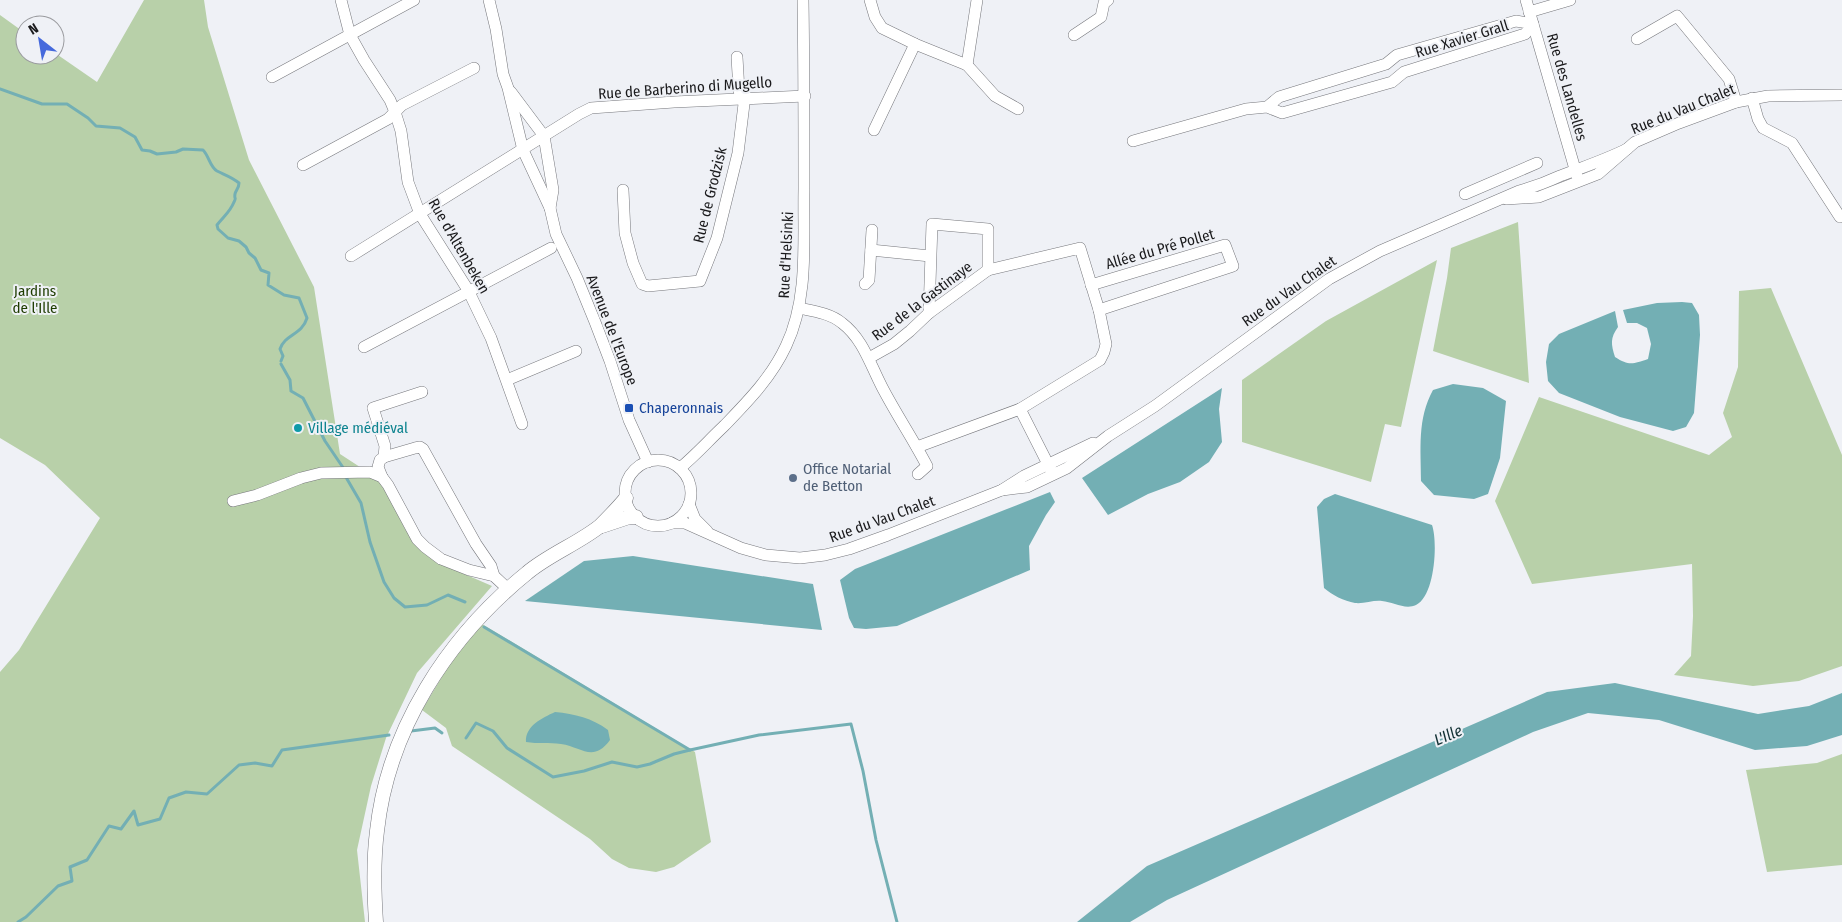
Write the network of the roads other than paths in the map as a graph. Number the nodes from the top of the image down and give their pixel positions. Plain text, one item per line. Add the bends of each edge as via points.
1 (341, 0) edge
2 (414, 0) edge
3 (489, 0) edge
4 (804, 0) edge
5 (870, 0) edge
6 (978, 0) edge
7 (1108, 0) edge
8 (1526, 0) edge
9 (1570, 0) edge
10 (1529, 12) junction
11 (1533, 24) junction
12 (350, 35) junction
13 (1074, 35) dead end
14 (1637, 39) dead end
15 (915, 44) junction
16 (1397, 56) junction
17 (737, 57) dead end
18 (967, 65) junction
19 (474, 68) dead end
20 (1404, 72) junction
21 (272, 77) dead end
22 (508, 88) junction
23 (1842, 95) edge
24 (805, 96) junction
25 (741, 98) junction
26 (1752, 98) junction
27 (1736, 102) junction
28 (1267, 107) junction
29 (1018, 109) dead end
30 (395, 112) junction
31 (874, 130) dead end
32 (544, 136) junction
33 (1133, 141) dead end
34 (523, 150) junction
35 (1536, 162) dead end
36 (303, 165) dead end
37 (1577, 176) junction
38 (1493, 182) junction
39 (623, 190) dead end
40 (1466, 194) dead end
41 (1503, 199) junction
42 (550, 208) junction
43 (420, 214) junction
44 (1840, 217) dead end
45 (872, 230) dead end
46 (551, 248) dead end
47 (871, 250) junction
48 (351, 256) dead end
49 (930, 256) junction
50 (988, 270) junction
51 (865, 284) dead end
52 (1091, 285) junction
53 (468, 290) junction
54 (799, 308) junction
55 (1099, 310) junction
56 (929, 312) junction
57 (364, 346) dead end
58 (576, 351) dead end
59 (869, 358) junction
60 (507, 380) junction
61 (422, 392) dead end
62 (1020, 409) junction
63 (522, 424) dead end
64 (917, 447) junction
65 (384, 456) junction
66 (648, 462) junction
67 (680, 468) junction
68 (1051, 470) junction
69 (918, 474) dead end
70 (382, 477) junction
71 (626, 498) junction
72 (233, 501) dead end
73 (689, 504) junction
74 (636, 517) junction
75 (672, 523) junction
76 (599, 526) junction
77 (712, 536) junction
78 (494, 576) junction
79 (508, 589) junction
80 (376, 922) edge

1 - 12 street, Rue d'Altenbeken
2 - 12 street
3 - 22 street, Avenue de l'Europe
4 - 24 street, Rue d'Helsinki
5 - 15 street via 882,28
6 - 18 street
7 - 13 street via 1104,3 1101,17
8 - 10 street, Rue des Landelles
9 - 10 street
10 - 11 street, Rue des Landelles
11 - 16 street, Rue Xavier Grall via 1516,21
11 - 20 street, Rue Xavier Grall via 1526,34
11 - 37 street, Rue des Landelles
12 - 21 street
12 - 30 street, Rue d'Altenbeken
14 - 27 street via 1677,16 1728,79
15 - 18 street
15 - 31 street
16 - 20 street, Rue Xavier Grall
16 - 28 street, Rue Xavier Grall via 1386,64 1279,97
17 - 25 street, Rue de Grodzisk
18 - 29 street via 995,96
19 - 30 street via 402,105
20 - 28 street, Rue Xavier Grall via 1392,82 1282,113
22 - 32 street, Avenue de l'Europe
22 - 34 street, Avenue de l'Europe
23 - 26 street, Rue du Vau Chalet
24 - 25 street, Rue de Barberino di Mugello
24 - 54 street, Rue d'Helsinki via 803,257
25 - 32 street, Rue de Barberino di Mugello via 591,108
25 - 39 street, Rue de Grodzisk via 744,104 738,154 717,238 700,281 642,284 625,234
26 - 27 street, Rue du Vau Chalet
26 - 44 street via 1763,128 1792,143
27 - 37 street, Rue du Vau Chalet via 1635,142
28 - 33 street, Rue Xavier Grall via 1246,109
30 - 36 street via 388,119
30 - 43 street, Rue d'Altenbeken via 402,131 408,182
32 - 34 street
32 - 42 street, Avenue de l'Europe via 553,190
34 - 42 street, Avenue de l'Europe
34 - 43 street
35 - 38 street
37 - 41 street, Rue du Vau Chalet via 1519,191
38 - 40 street
38 - 41 street
41 - 68 street, Rue du Vau Chalet via 1380,251 1329,279 1163,400 1108,436 1069,454
42 - 66 street, Avenue de l'Europe via 556,234 595,322 629,420
43 - 48 street
43 - 53 street, Rue d'Altenbeken
45 - 47 street
46 - 53 street
47 - 49 street
47 - 51 street via 869,280
49 - 50 street via 932,224 988,229
49 - 56 street
50 - 52 street, Rue de la Gastinaye via 1080,248
50 - 56 street, Rue de la Gastinaye
52 - 55 street, Rue de la Gastinaye
52 - 55 street, Allée du Pré Pollet via 1225,245 1233,266
53 - 57 street
53 - 60 street, Rue d'Altenbeken
54 - 59 street, Rue de la Gastinaye via 826,314 839,321 856,337
54 - 67 street, Rue d'Helsinki via 787,345 757,392
55 - 62 street, Rue de la Gastinaye via 1106,344 1100,360
56 - 59 street, Rue de la Gastinaye via 894,344
58 - 60 street
59 - 64 street, Rue de la Gastinaye
60 - 63 street, Rue d'Altenbeken
61 - 65 street via 373,408 385,446
62 - 64 street, Rue de la Gastinaye
62 - 68 street
64 - 69 street, Rue de la Gastinaye via 927,466
65 - 70 street via 378,467
65 - 78 street via 423,449
66 - 67 street via 670,462
66 - 71 street via 630,476
67 - 73 street via 690,485
68 - 77 street, Rue du Vau Chalet via 1024,476 1002,490 888,535 825,555 800,558 766,555
70 - 72 street via 370,472 311,475
70 - 78 street via 417,539 425,547 441,559
71 - 74 street
71 - 76 main road
73 - 75 street
73 - 77 street, Rue du Vau Chalet via 695,519
74 - 75 street via 653,525
74 - 76 main road
75 - 77 street, Rue du Vau Chalet via 685,523
76 - 79 main road via 529,571
78 - 79 street
79 - 80 main road via 469,627 439,667 414,708 400,741 384,789 377,831

